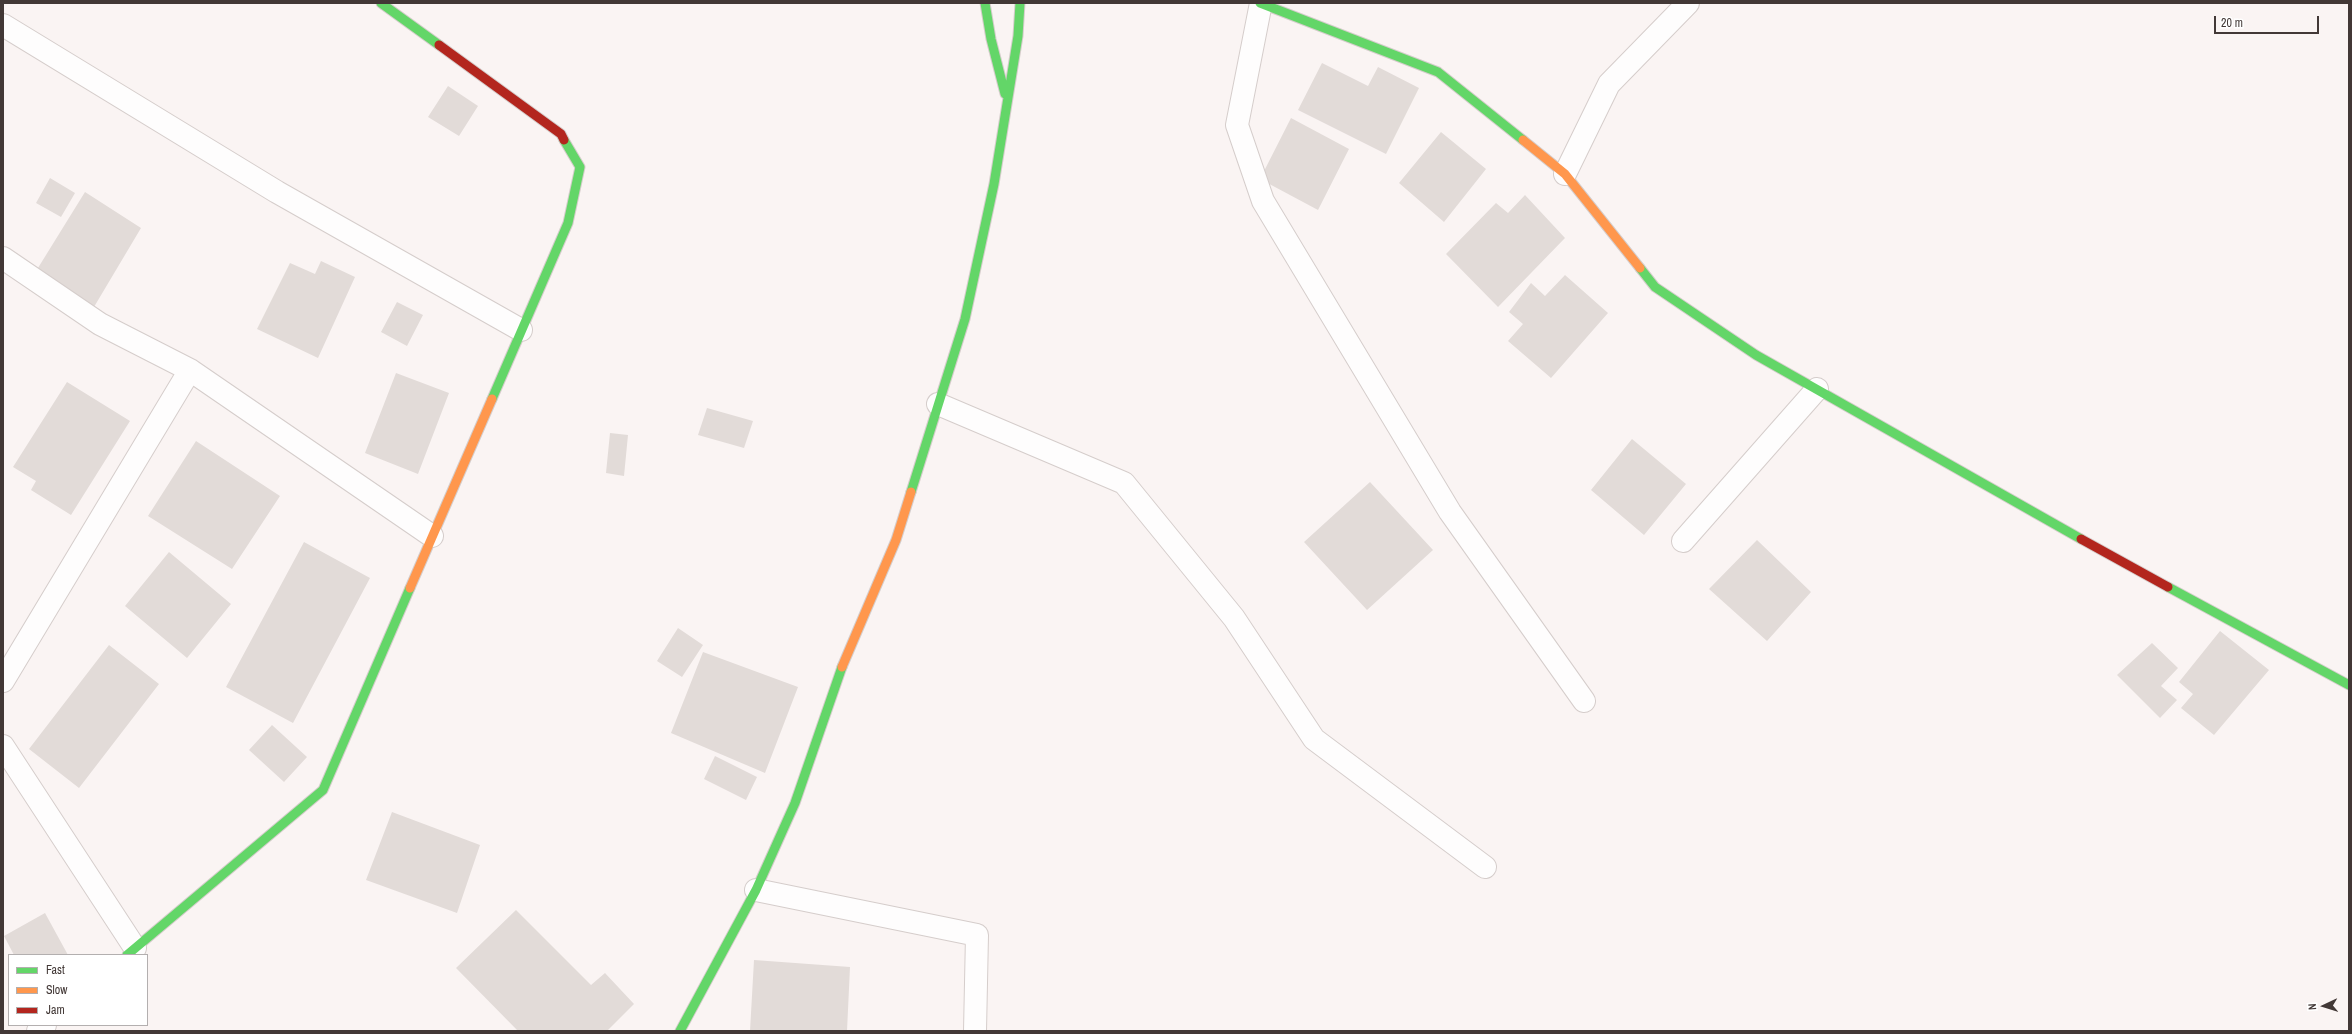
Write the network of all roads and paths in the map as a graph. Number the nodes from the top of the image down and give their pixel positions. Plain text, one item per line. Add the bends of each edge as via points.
1 (381, 3) edge
2 (985, 3) edge
3 (1019, 3) edge
4 (1260, 3) edge
5 (1688, 3) edge
6 (1008, 13) dead end
7 (998, 17) dead end
8 (3, 25) edge
9 (1007, 100) junction
10 (1565, 174) junction
11 (3, 258) edge
12 (522, 330) junction
13 (190, 370) junction
14 (1817, 389) junction
15 (938, 404) junction
16 (432, 536) junction
17 (1683, 541) dead end
18 (3, 681) edge
19 (2349, 685) edge
20 (1584, 701) dead end
21 (3, 746) edge
22 (1484, 867) dead end
23 (756, 890) junction
24 (131, 951) edge
25 (680, 1031) edge
26 (975, 1031) edge

1 - 12 street via 561,134 580,167 568,223
2 - 7 street via 994,16
2 - 9 street via 991,39
3 - 6 street
3 - 9 street via 1018,36
4 - 10 street via 1438,72
4 - 20 street via 1237,125 1263,201 1450,512
5 - 10 street via 1609,84
8 - 12 street via 277,192
9 - 15 street via 994,184 965,319
10 - 14 street via 1655,287 1756,355
11 - 13 street via 100,324
12 - 16 street
13 - 16 street
13 - 18 street
14 - 17 street
14 - 19 street via 2030,511
15 - 22 street via 1124,482 1234,618 1314,739
15 - 23 street via 896,540 840,673 795,803
16 - 24 street via 323,790
21 - 24 street
23 - 25 street
23 - 26 street via 977,935

